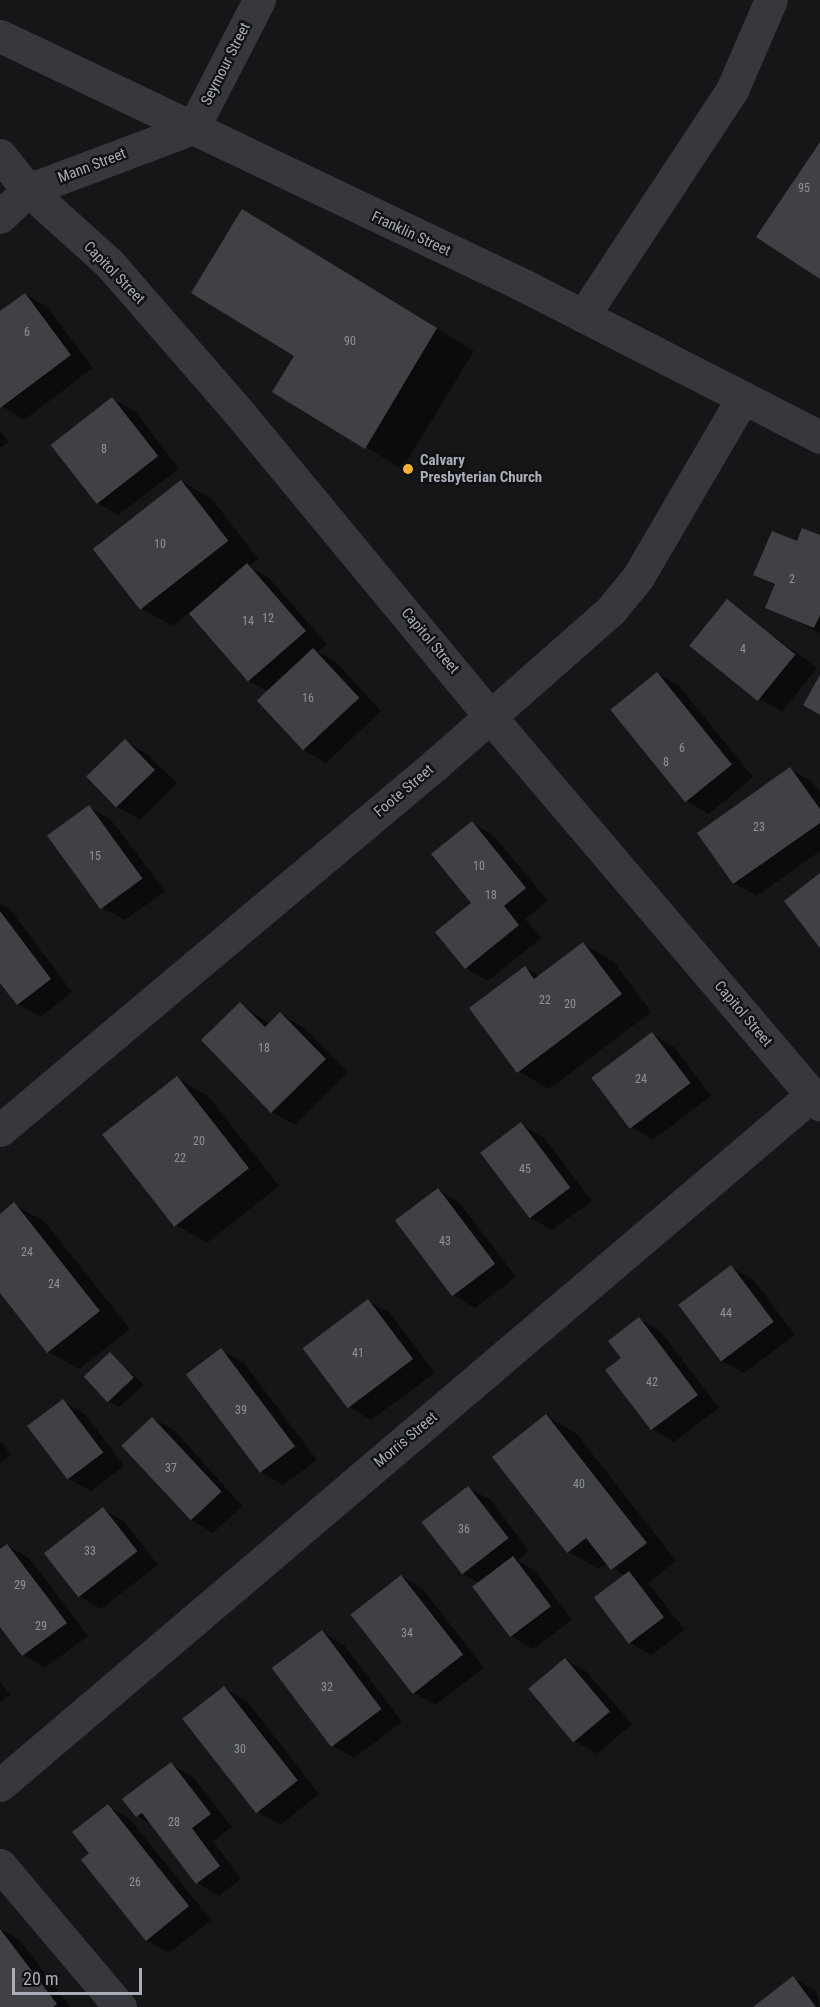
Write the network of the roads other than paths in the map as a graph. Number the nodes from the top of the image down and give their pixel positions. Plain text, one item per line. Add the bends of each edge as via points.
1 (259, 0) edge
2 (771, 0) edge
3 (0, 36) edge
4 (193, 128) junction
5 (0, 155) edge
6 (28, 190) junction
7 (0, 217) edge
8 (583, 316) junction
9 (743, 397) junction
10 (820, 437) edge
11 (491, 715) junction
12 (816, 1100) edge
13 (0, 1130) edge
14 (0, 1785) edge
15 (0, 1865) edge
16 (120, 2007) edge

1 - 4 street, Seymour Street
2 - 8 street via 732,90
3 - 4 street, Franklin Street
4 - 6 street, Mann Street
4 - 8 street, Franklin Street
5 - 6 street, Capitol Street
6 - 7 street, Mann Street
6 - 11 street, Capitol Street via 109,263
8 - 9 street, Franklin Street
9 - 10 street, Franklin Street
9 - 11 street, Foote Street via 638,577 611,610
11 - 12 street, Capitol Street
11 - 13 street, Foote Street
12 - 14 street, Morris Street
15 - 16 street

